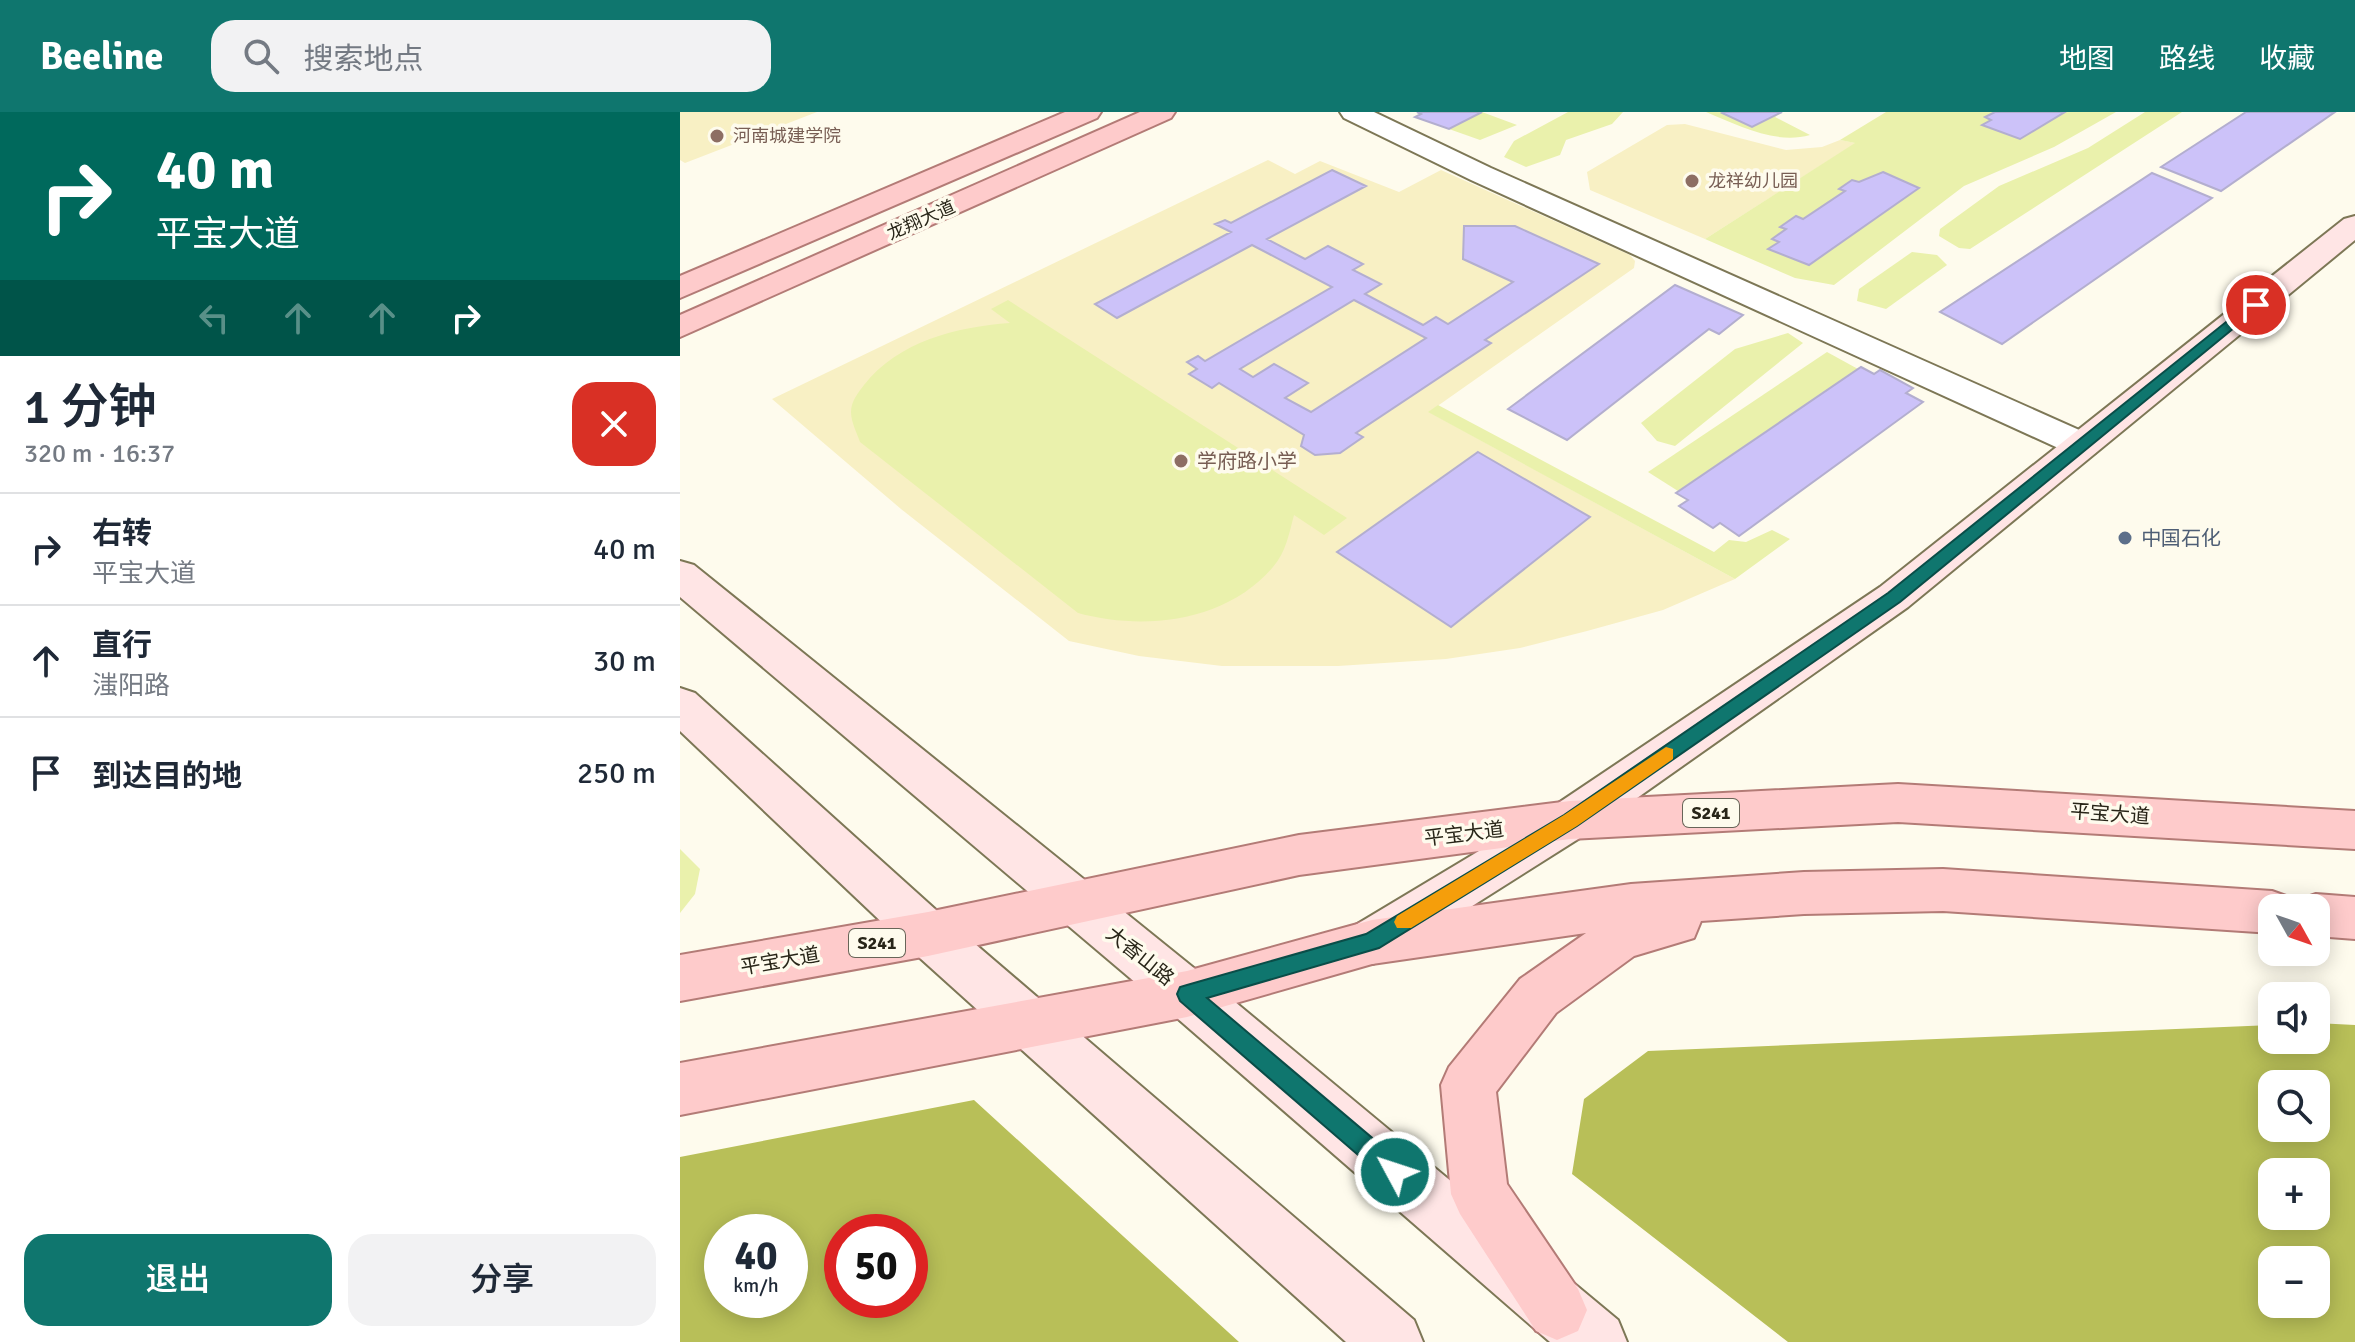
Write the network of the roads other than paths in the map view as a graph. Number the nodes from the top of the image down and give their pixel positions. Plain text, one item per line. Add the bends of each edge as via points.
1 (1088, 112) edge
2 (1162, 112) edge
3 (1353, 112) edge
4 (2355, 225) edge
5 (680, 288) edge
6 (680, 327) edge
7 (2082, 445) junction
8 (680, 575) edge
9 (680, 705) edge
10 (1570, 820) junction
11 (2355, 830) edge
12 (1804, 893) junction
13 (1073, 902) junction
14 (2258, 911) edge
15 (2330, 916) edge
16 (2355, 918) edge
17 (928, 934) junction
18 (1372, 942) junction
19 (680, 978) edge
20 (1187, 994) junction
21 (1033, 1025) junction
22 (680, 1089) edge
23 (1576, 1326) edge
24 (1392, 1342) edge

1 - 5 main road, 龙翔大道
2 - 6 main road, 龙翔大道
3 - 7 street
4 - 7 main road
7 - 10 main road via 1894,597
8 - 13 main road, 大香山路
9 - 17 main road
10 - 11 main road, 平宝大道 / S241 via 1898,803
10 - 13 main road, 平宝大道 / S241 via 1299,855
10 - 18 main road
12 - 14 main road via 1943,890
12 - 18 main road via 1631,905
12 - 23 main road via 1620,937 1538,996 1468,1085 1480,1194
13 - 17 main road, 平宝大道 / S241
13 - 20 main road, 大香山路
15 - 16 main road
17 - 19 main road, 平宝大道 / S241
17 - 21 main road
18 - 20 main road
20 - 21 main road
20 - 23 main road, 大香山路
21 - 22 main road
21 - 24 main road

